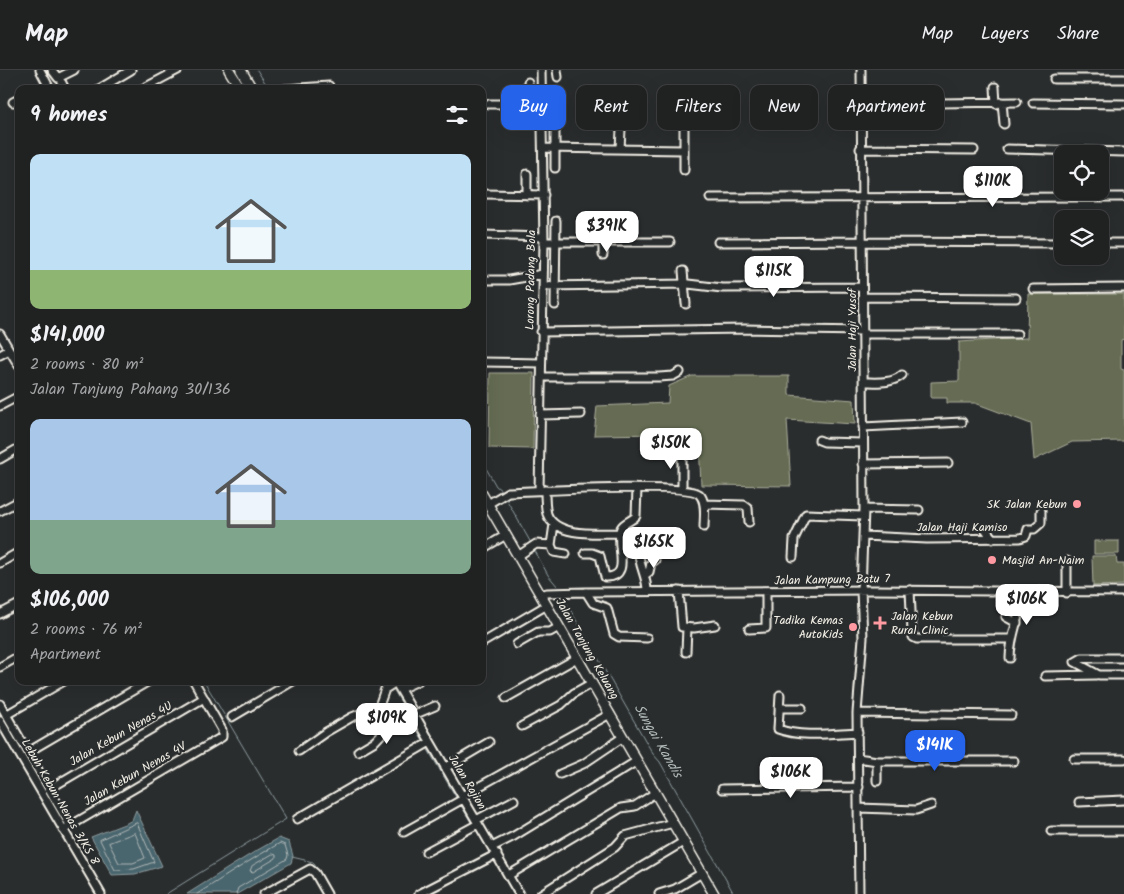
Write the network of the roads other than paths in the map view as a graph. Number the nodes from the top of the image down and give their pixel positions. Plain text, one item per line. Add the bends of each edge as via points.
1 (40, 70) edge
2 (52, 70) edge
3 (74, 70) edge
4 (131, 70) edge
5 (178, 70) edge
6 (229, 70) edge
7 (241, 70) edge
8 (541, 70) edge
9 (861, 70) edge
10 (1054, 79) dead end
11 (1124, 79) edge
12 (46, 85) edge
13 (106, 85) edge
14 (150, 85) edge
15 (238, 85) edge
16 (250, 85) edge
17 (542, 85) edge
18 (861, 85) edge
19 (995, 87) dead end
20 (1017, 102) dead end
21 (944, 103) edge
22 (999, 103) junction
23 (1033, 103) dead end
24 (486, 104) edge
25 (501, 104) edge
26 (1124, 104) edge
27 (1004, 124) dead end
28 (544, 130) edge
29 (555, 130) edge
30 (621, 130) edge
31 (684, 130) edge
32 (860, 130) edge
33 (544, 148) junction
34 (556, 148) junction
35 (620, 149) junction
36 (860, 149) junction
37 (1007, 149) dead end
38 (684, 150) junction
39 (974, 150) dead end
40 (1124, 152) edge
41 (556, 168) dead end
42 (684, 170) dead end
43 (527, 174) dead end
44 (486, 194) edge
45 (721, 194) dead end
46 (527, 195) junction
47 (544, 195) junction
48 (863, 196) junction
49 (1124, 196) edge
50 (818, 197) junction
51 (710, 198) dead end
52 (556, 221) dead end
53 (486, 235) edge
54 (544, 239) junction
55 (556, 242) junction
56 (603, 242) junction
57 (670, 242) dead end
58 (718, 242) dead end
59 (863, 242) junction
60 (1109, 242) edge
61 (1054, 243) edge
62 (1124, 243) edge
63 (603, 255) dead end
64 (683, 271) dead end
65 (543, 274) junction
66 (486, 280) edge
67 (543, 286) junction
68 (556, 286) junction
69 (683, 286) junction
70 (862, 287) junction
71 (1032, 288) dead end
72 (1124, 288) edge
73 (863, 297) junction
74 (1016, 298) dead end
75 (686, 304) dead end
76 (556, 305) dead end
77 (542, 332) junction
78 (863, 332) junction
79 (0, 334) edge
80 (1018, 334) dead end
81 (9, 350) junction
82 (0, 355) edge
83 (15, 360) edge
84 (486, 362) edge
85 (541, 363) junction
86 (680, 372) dead end
87 (902, 375) dead end
88 (541, 377) junction
89 (863, 382) junction
90 (15, 398) edge
91 (0, 406) edge
92 (580, 414) dead end
93 (540, 415) junction
94 (962, 422) dead end
95 (863, 427) junction
96 (819, 440) dead end
97 (863, 443) junction
98 (15, 450) edge
99 (682, 452) dead end
100 (0, 459) edge
101 (948, 463) dead end
102 (863, 464) junction
103 (637, 489) junction
104 (682, 489) junction
105 (542, 490) junction
106 (486, 500) edge
107 (15, 502) edge
108 (486, 502) edge
109 (704, 504) junction
110 (919, 510) dead end
111 (0, 511) edge
112 (1041, 511) dead end
113 (864, 513) junction
114 (749, 522) dead end
115 (554, 524) junction
116 (704, 527) dead end
117 (986, 530) dead end
118 (620, 533) junction
119 (506, 535) junction
120 (863, 536) junction
121 (993, 539) junction
122 (551, 545) junction
123 (486, 547) edge
124 (639, 547) dead end
125 (585, 553) dead end
126 (15, 554) edge
127 (566, 554) dead end
128 (518, 556) junction
129 (793, 557) dead end
130 (655, 560) dead end
131 (1066, 561) dead end
132 (0, 563) edge
133 (645, 575) junction
134 (861, 590) junction
135 (910, 590) junction
136 (647, 591) junction
137 (679, 591) junction
138 (586, 592) junction
139 (766, 592) junction
140 (1022, 592) junction
141 (1124, 592) edge
142 (1067, 593) junction
143 (542, 596) junction
144 (547, 605) junction
145 (15, 606) edge
146 (0, 614) edge
147 (1006, 617) dead end
148 (1017, 623) junction
149 (715, 625) dead end
150 (559, 627) junction
151 (687, 628) junction
152 (749, 629) dead end
153 (647, 638) dead end
154 (1011, 639) junction
155 (486, 641) edge
156 (517, 644) dead end
157 (686, 652) dead end
158 (15, 658) edge
159 (577, 658) junction
160 (1010, 658) dead end
161 (1124, 658) edge
162 (0, 666) edge
163 (1099, 675) junction
164 (1124, 675) edge
165 (1045, 676) dead end
166 (589, 684) junction
167 (57, 685) edge
168 (142, 685) edge
169 (196, 685) edge
170 (286, 685) edge
171 (399, 685) edge
172 (401, 685) edge
173 (780, 695) dead end
174 (204, 698) junction
175 (506, 698) dead end
176 (0, 704) edge
177 (436, 706) dead end
178 (780, 708) junction
179 (802, 708) dead end
180 (857, 712) junction
181 (610, 714) junction
182 (6, 715) junction
183 (410, 715) junction
184 (1011, 715) dead end
185 (232, 717) dead end
186 (0, 721) edge
187 (522, 726) dead end
188 (858, 732) junction
189 (623, 736) junction
190 (489, 742) dead end
191 (428, 745) junction
192 (299, 751) dead end
193 (358, 751) dead end
194 (28, 752) junction
195 (858, 758) junction
196 (1074, 759) dead end
197 (1124, 759) edge
198 (877, 761) junction
199 (1014, 761) dead end
200 (637, 762) junction
201 (449, 766) junction
202 (560, 774) dead end
203 (877, 780) dead end
204 (859, 786) junction
205 (49, 788) junction
206 (722, 789) dead end
207 (652, 794) junction
208 (461, 800) junction
209 (514, 800) dead end
210 (1124, 800) edge
211 (1079, 802) dead end
212 (931, 805) dead end
213 (859, 808) junction
214 (297, 820) dead end
215 (477, 822) junction
216 (668, 824) junction
217 (70, 825) junction
218 (63, 830) junction
219 (1051, 831) dead end
220 (1124, 831) edge
221 (404, 832) dead end
222 (680, 844) junction
223 (492, 847) junction
224 (426, 852) dead end
225 (493, 855) junction
226 (513, 871) junction
227 (702, 873) junction
228 (101, 894) edge
229 (264, 894) edge
230 (327, 894) edge
231 (419, 894) edge
232 (520, 894) edge
233 (541, 894) edge
234 (596, 894) edge
235 (659, 894) edge
236 (714, 894) edge
237 (860, 894) edge

1 - 12 street
2 - 3 street via 58,78
4 - 13 street
5 - 14 street
6 - 15 main road
7 - 16 main road
8 - 17 street, Lorong Padang Bola
9 - 18 street, Jalan Haji Yusof
10 - 11 street
19 - 22 street
20 - 22 street
21 - 22 street
22 - 27 street
23 - 26 street
24 - 25 street
28 - 33 street, Lorong Padang Bola
29 - 34 street
30 - 35 street
31 - 38 street
32 - 36 street, Jalan Haji Yusof
33 - 34 street
33 - 47 street, Lorong Padang Bola
34 - 35 street
34 - 41 street
35 - 38 street
36 - 39 street
36 - 48 street, Jalan Haji Yusof
37 - 40 street
38 - 42 street
43 - 46 street
44 - 46 street
45 - 50 street
46 - 47 street
47 - 54 street, Lorong Padang Bola
48 - 49 street
48 - 50 street
48 - 59 street, Jalan Haji Yusof
50 - 51 street
52 - 55 street
53 - 54 street
54 - 55 street
54 - 65 street, Lorong Padang Bola
55 - 56 street
55 - 68 street
56 - 57 street
56 - 63 street
58 - 59 street
59 - 61 street
59 - 70 street, Jalan Haji Yusof
60 - 62 street
64 - 69 street
65 - 66 street
65 - 67 street, Lorong Padang Bola
67 - 68 street
67 - 77 street, Lorong Padang Bola
68 - 69 street
68 - 76 street
69 - 70 street
69 - 75 street
70 - 73 street, Jalan Haji Yusof
71 - 72 street
73 - 74 street
73 - 78 street, Jalan Haji Yusof
77 - 78 street via 736,329
77 - 85 street, Lorong Padang Bola
78 - 80 street
78 - 89 street, Jalan Haji Yusof
79 - 81 street
81 - 82 street
81 - 83 street
84 - 85 street
85 - 88 street, Lorong Padang Bola
86 - 88 street via 658,377
87 - 89 street via 885,382
88 - 93 street, Lorong Padang Bola
89 - 95 street, Jalan Haji Yusof
90 - 91 street
92 - 93 street
93 - 105 street, Lorong Padang Bola
94 - 95 street
95 - 97 street, Jalan Haji Yusof
96 - 97 street
97 - 102 street, Jalan Haji Yusof
98 - 100 street
99 - 104 street
101 - 102 street
102 - 113 street, Jalan Haji Yusof
103 - 104 street
103 - 105 street
103 - 118 street via 636,516 624,524
104 - 109 street via 700,494
105 - 106 street via 508,492
105 - 115 street, Lorong Padang Bola via 546,512
107 - 111 street
108 - 119 main road, Jalan Tanjung Keluang
109 - 114 street via 744,505 748,508
109 - 116 street
110 - 113 street
112 - 121 street, Jalan Haji Kamiso via 1041,523 1034,529 1028,529 1026,536
113 - 120 street, Jalan Haji Yusof
113 - 129 street via 806,514 794,539
115 - 118 street via 580,533
115 - 122 street
117 - 121 street
118 - 125 street via 622,565 618,574 605,577 600,556
119 - 123 street
119 - 128 main road, Jalan Tanjung Keluang
120 - 121 street, Jalan Haji Kamiso
120 - 134 street, Jalan Haji Yusof
122 - 127 street via 554,552
122 - 128 street via 533,546
124 - 133 street via 640,568
126 - 132 street
128 - 143 main road, Jalan Tanjung Keluang
130 - 133 street
131 - 142 street
133 - 136 street
134 - 135 street, Jalan Kampung Batu 7
134 - 139 street, Jalan Kampung Batu 7
134 - 180 street, Jalan Haji Yusof via 863,638
135 - 140 street, Jalan Kampung Batu 7
135 - 154 street via 913,637
136 - 137 street, Jalan Kampung Batu 7
136 - 138 street, Jalan Kampung Batu 7
137 - 139 street, Jalan Kampung Batu 7
137 - 151 street via 680,621 682,627
138 - 143 street, Jalan Kampung Batu 7 via 547,593
138 - 153 street via 593,603 607,608 614,634
139 - 152 street via 766,628
140 - 142 street, Jalan Kampung Batu 7
140 - 148 street
141 - 142 street, Jalan Kampung Batu 7
143 - 144 main road, Jalan Tanjung Keluang
144 - 150 main road, Jalan Tanjung Keluang
144 - 155 street
145 - 146 street
147 - 148 street
148 - 154 street
149 - 151 street
150 - 156 street via 550,632 538,632
150 - 159 main road, Jalan Tanjung Keluang
151 - 157 street
154 - 160 street
158 - 162 street
159 - 166 main road, Jalan Tanjung Keluang
159 - 175 street
161 - 163 street via 1076,660 1076,665
163 - 164 street
163 - 165 street
166 - 181 main road, Jalan Tanjung Keluang
166 - 187 street via 561,705
167 - 182 street
168 - 194 street
169 - 174 street
170 - 185 street
171 - 192 street via 383,692 379,706 335,727
172 - 183 street, Jalan Rajion
173 - 178 street
174 - 205 street, Jalan Kebun Nenas 4U
174 - 217 street, Jalan Kebun Nenas 4V via 222,730 219,739
176 - 182 street
177 - 183 street
178 - 179 street
178 - 188 street via 778,729 788,732
180 - 184 street
180 - 188 street, Jalan Haji Yusof
181 - 189 main road, Jalan Tanjung Keluang
181 - 208 street
182 - 194 street
183 - 191 street, Jalan Rajion
183 - 193 street via 390,725 375,741
186 - 218 street, Lebuh Kebun Nenas 3/KS 8
188 - 195 street, Jalan Haji Yusof
189 - 200 main road, Jalan Tanjung Keluang
189 - 202 street via 583,764
190 - 201 street
191 - 201 street, Jalan Rajion
191 - 214 street
194 - 205 street
195 - 198 street
195 - 204 street, Jalan Haji Yusof
196 - 197 street
198 - 199 street
198 - 203 street
200 - 207 main road, Jalan Tanjung Keluang
200 - 223 street
201 - 208 street, Jalan Rajion
204 - 206 street
204 - 213 street, Jalan Haji Yusof
205 - 217 street
207 - 216 main road, Jalan Tanjung Keluang
207 - 226 street via 635,806 621,808
208 - 215 street, Jalan Rajion
208 - 221 street
209 - 215 street
210 - 211 street
212 - 213 street via 916,810
213 - 237 street, Jalan Haji Yusof
215 - 223 street, Jalan Rajion
215 - 224 street
216 - 222 main road, Jalan Tanjung Keluang
216 - 233 street via 625,836 615,847
217 - 218 street, Jalan Kebun Nenas 4V
218 - 228 street, Lebuh Kebun Nenas 3/KS 8
219 - 220 street
222 - 227 main road, Jalan Tanjung Keluang
222 - 234 street
223 - 225 street, Jalan Rajion
225 - 226 street, Jalan Rajion
225 - 231 street
226 - 232 street, Jalan Rajion
227 - 235 street
227 - 236 main road, Jalan Tanjung Keluang
229 - 230 street via 310,869 316,873

